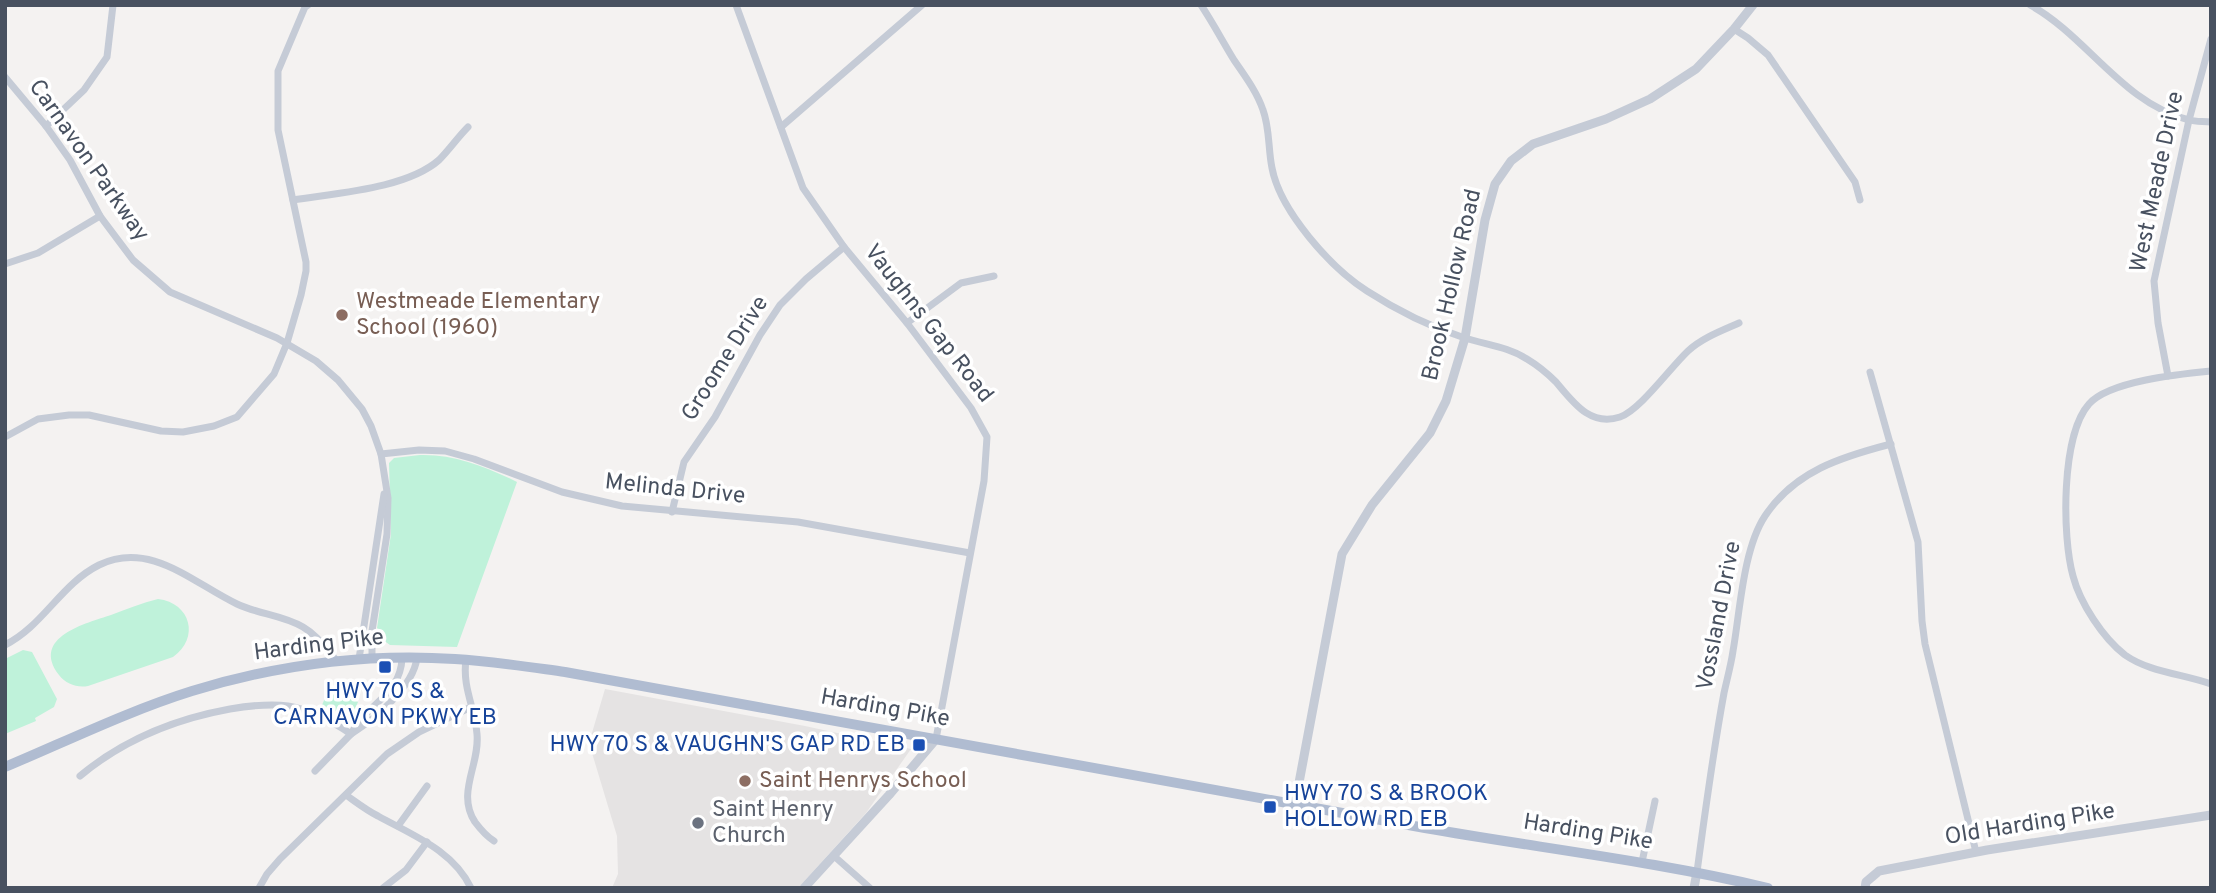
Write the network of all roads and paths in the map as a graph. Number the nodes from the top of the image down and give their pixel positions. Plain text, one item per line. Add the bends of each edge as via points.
1 (113, 5) edge
2 (736, 5) edge
3 (922, 5) edge
4 (1201, 5) edge
5 (1753, 5) edge
6 (2030, 5) edge
7 (306, 6) edge
8 (1734, 29) junction
9 (2211, 38) edge
10 (5, 77) edge
11 (2189, 120) junction
12 (2211, 122) edge
13 (46, 126) junction
14 (468, 127) dead end
15 (781, 127) junction
16 (293, 200) junction
17 (1860, 200) dead end
18 (100, 216) junction
19 (844, 247) junction
20 (5, 264) edge
21 (994, 276) dead end
22 (906, 323) junction
23 (1739, 323) dead end
24 (1465, 338) junction
25 (287, 343) junction
26 (2211, 371) edge
27 (1870, 372) dead end
28 (2168, 376) junction
29 (5, 437) edge
30 (1891, 444) junction
31 (381, 454) junction
32 (384, 472) junction
33 (673, 512) junction
34 (970, 553) junction
35 (5, 645) edge
36 (372, 658) junction
37 (402, 658) junction
38 (417, 658) junction
39 (359, 659) junction
40 (466, 660) junction
41 (337, 662) junction
42 (2211, 684) edge
43 (471, 707) junction
44 (351, 734) junction
45 (936, 739) junction
46 (5, 767) edge
47 (315, 771) dead end
48 (80, 776) dead end
49 (427, 786) dead end
50 (346, 794) junction
51 (1655, 802) dead end
52 (1296, 804) junction
53 (2211, 815) edge
54 (398, 826) junction
55 (494, 841) dead end
56 (427, 842) junction
57 (1976, 852) junction
58 (834, 856) junction
59 (1642, 862) junction
60 (1697, 872) junction
61 (259, 888) edge
62 (383, 888) edge
63 (471, 888) edge
64 (804, 888) edge
65 (870, 888) edge
66 (1694, 888) edge
67 (1768, 888) edge
68 (1865, 888) edge

1 - 13 street via 107,57 84,90
2 - 15 street, Vaughns Gap Road
3 - 15 street
4 - 24 street via 1264,111 1277,185 1311,238 1364,289 1421,323
5 - 8 street, Brook Hollow Road
6 - 11 street via 2066,30 2147,101
7 - 16 street via 278,71 278,130
8 - 17 street via 1768,55 1855,183
8 - 24 street, Brook Hollow Road via 1696,69 1650,99 1533,144 1511,161 1495,184 1485,219
9 - 11 street, West Meade Drive
10 - 13 street, Carnavon Parkway
11 - 12 street
11 - 28 street, West Meade Drive via 2154,281
13 - 18 street, Carnavon Parkway
14 - 16 street via 424,170 380,186
15 - 19 street, Vaughns Gap Road via 803,188
16 - 25 street via 306,262 302,295
18 - 20 street via 38,253
18 - 25 street, Carnavon Parkway via 133,260 170,292
19 - 22 street, Vaughns Gap Road
19 - 33 street, Groome Drive via 780,305 760,335 684,462
21 - 22 street via 961,282
22 - 34 street, Vaughns Gap Road via 971,408 987,437
23 - 24 street via 1689,350 1633,411 1618,418 1598,419 1581,411 1546,373 1510,349
24 - 52 street, Brook Hollow Road via 1446,401 1430,433 1372,505 1342,554
25 - 29 street via 274,374 254,400 237,417 214,426 161,431 69,415 38,419
25 - 31 street, Carnavon Parkway via 321,364 351,394 371,426
26 - 28 street
27 - 30 street
28 - 42 street via 2108,390 2089,403 2078,421 2066,501 2073,576 2087,608 2112,643 2141,665
30 - 57 street via 1918,542 1925,644
30 - 60 street, Vossland Drive via 1808,472 1786,491 1755,536 1724,694
31 - 32 street, Carnavon Parkway
31 - 33 street, Melinda Drive via 445,451 580,497
32 - 36 street, Carnavon Parkway via 387,534
32 - 39 street, Carnavon Parkway
33 - 34 street, Melinda Drive via 798,522
34 - 45 street, Vaughns Gap Road
35 - 41 street via 32,627 83,575 106,562 137,557 168,566 243,607 299,625
36 - 37 main road, Harding Pike
36 - 39 main road, Harding Pike
37 - 38 main road, Harding Pike
37 - 44 street via 396,682
38 - 40 main road, Harding Pike
38 - 44 street via 403,689
39 - 41 main road, Harding Pike
40 - 43 street
40 - 45 main road, Harding Pike via 565,672
41 - 46 main road, Harding Pike via 257,674 190,692
43 - 50 street via 404,741
43 - 55 street via 477,747 467,800 477,825
44 - 47 street
44 - 48 street via 289,706 241,707 189,718 144,735
45 - 52 main road, Harding Pike
45 - 58 street
49 - 54 street
50 - 54 street
50 - 61 street via 280,859
51 - 59 street
52 - 59 main road, Harding Pike
53 - 57 street, Old Harding Pike
54 - 56 street
56 - 62 street via 406,870
56 - 63 street via 455,865
57 - 68 street, Old Harding Pike via 1879,870
58 - 64 street
58 - 65 street
59 - 60 main road, Harding Pike
60 - 66 street
60 - 67 main road, Harding Pike

